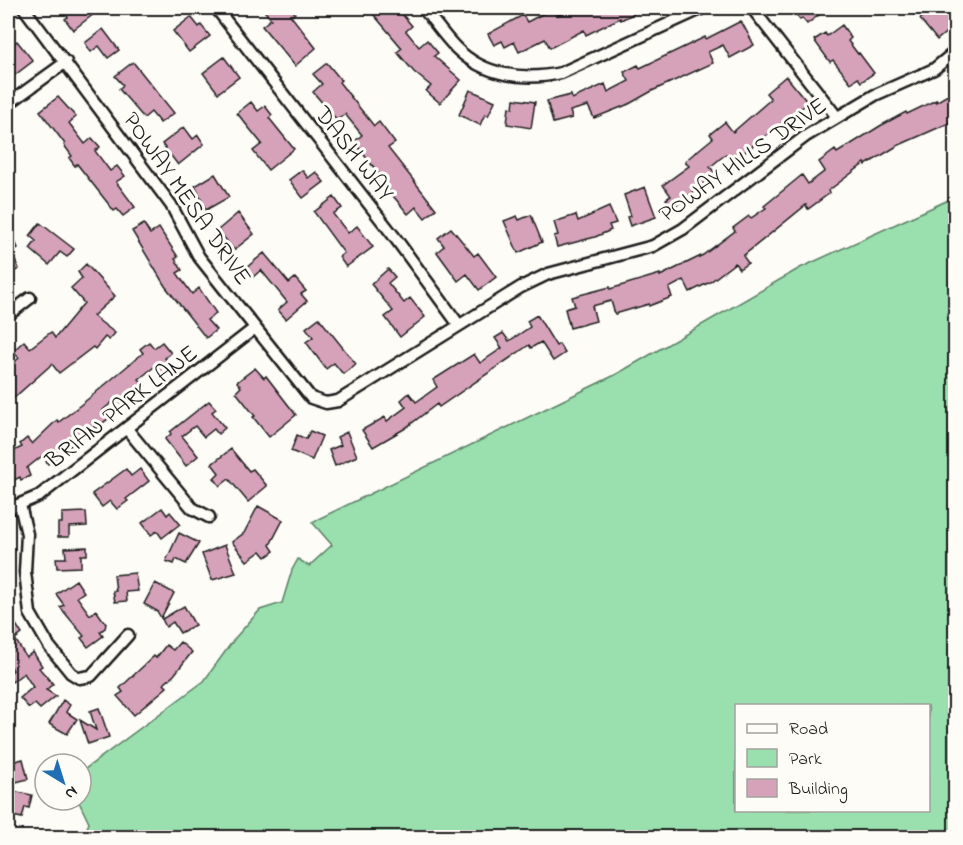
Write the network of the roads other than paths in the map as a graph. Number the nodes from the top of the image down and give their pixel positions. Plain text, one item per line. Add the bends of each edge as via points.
1 (24, 8) edge
2 (216, 8) edge
3 (423, 8) edge
4 (703, 8) edge
5 (752, 8) edge
6 (956, 51) edge
7 (66, 62) junction
8 (8, 104) edge
9 (837, 117) junction
10 (30, 298) dead end
11 (8, 315) edge
12 (459, 326) junction
13 (255, 328) junction
14 (326, 403) joint
15 (127, 429) junction
16 (20, 505) junction
17 (8, 509) edge
18 (209, 518) dead end
19 (128, 635) dead end

1 - 7 street, POWAY MESA DRIVE
2 - 12 street, DASH WAY
3 - 4 street via 473,62 507,76 541,78 561,73
5 - 9 street
6 - 9 street, POWAY HILLS DRIVE via 933,69
7 - 8 street
7 - 13 street, POWAY MESA DRIVE via 171,205 199,257
9 - 12 street, POWAY HILLS DRIVE via 683,229 653,246 548,274
10 - 11 street
12 - 14 street, POWAY HILLS DRIVE via 338,401
13 - 14 street, POWAY MESA DRIVE via 311,398
13 - 15 street, BRIAN PARK LANE
15 - 16 street, BRIAN PARK LANE via 39,496
15 - 18 street via 192,508
16 - 17 street, BRIAN PARK LANE
16 - 19 street via 27,534 25,572 30,612 49,646 71,673 79,678 91,676

